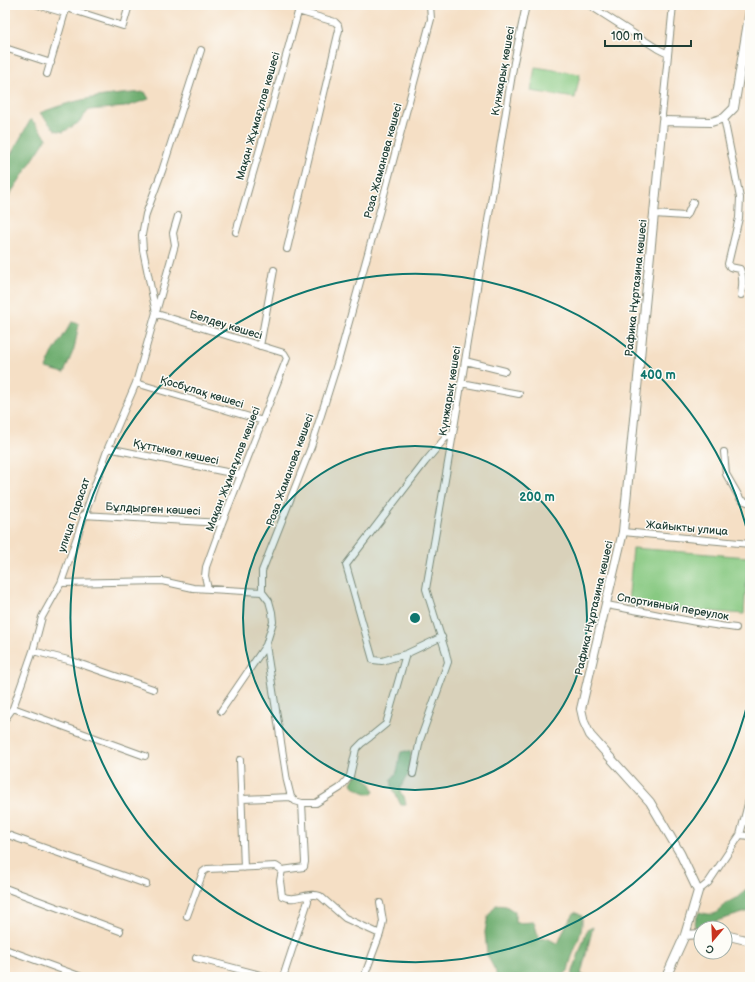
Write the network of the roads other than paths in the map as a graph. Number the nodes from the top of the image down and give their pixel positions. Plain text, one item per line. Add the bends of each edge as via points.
1 (38, 5) edge
2 (129, 5) edge
3 (430, 5) edge
4 (526, 5) edge
5 (589, 5) edge
6 (673, 5) edge
7 (299, 8) edge
8 (750, 10) edge
9 (65, 13) junction
10 (5, 48) edge
11 (201, 50) dead end
12 (668, 54) junction
13 (51, 63) junction
14 (47, 74) dead end
15 (724, 118) junction
16 (663, 121) junction
17 (693, 202) dead end
18 (654, 214) junction
19 (178, 216) dead end
20 (236, 232) dead end
21 (287, 249) dead end
22 (274, 270) dead end
23 (740, 295) dead end
24 (157, 314) junction
25 (260, 346) junction
26 (286, 358) joint
27 (465, 361) junction
28 (505, 371) dead end
29 (136, 383) junction
30 (461, 383) junction
31 (519, 394) dead end
32 (263, 421) junction
33 (453, 434) junction
34 (108, 448) junction
35 (724, 452) dead end
36 (241, 475) junction
37 (750, 503) edge
38 (83, 515) junction
39 (222, 523) junction
40 (622, 532) junction
41 (750, 544) edge
42 (61, 583) junction
43 (208, 589) junction
44 (262, 592) junction
45 (606, 605) junction
46 (736, 628) dead end
47 (442, 637) junction
48 (266, 645) junction
49 (33, 651) junction
50 (406, 654) junction
51 (153, 689) dead end
52 (13, 708) junction
53 (221, 711) dead end
54 (5, 719) edge
55 (145, 756) dead end
56 (240, 760) dead end
57 (413, 774) dead end
58 (750, 796) edge
59 (291, 797) junction
60 (242, 799) junction
61 (302, 803) junction
62 (5, 834) edge
63 (740, 835) junction
64 (750, 836) edge
65 (244, 868) junction
66 (282, 870) junction
67 (146, 884) dead end
68 (5, 888) edge
69 (698, 891) junction
70 (307, 896) junction
71 (380, 903) dead end
72 (187, 916) dead end
73 (120, 931) dead end
74 (380, 934) junction
75 (693, 934) edge
76 (685, 935) junction
77 (733, 937) edge
78 (750, 941) edge
79 (5, 949) edge
80 (196, 958) dead end
81 (82, 977) edge
82 (268, 977) edge
83 (283, 977) edge
84 (364, 977) edge
85 (666, 977) edge

1 - 9 street
2 - 9 street via 123,26 70,9 66,9
3 - 44 street, Роза Жаманова көшесі via 431,19 339,358 311,447 262,572
4 - 27 street, Күнжарық көшесі via 514,62
5 - 12 street
6 - 12 street, Рафика Нұртазина көшесі
7 - 20 street, Мақан Жұмағұлов көшесі
7 - 21 street via 335,22 338,30
8 - 15 street via 734,108
9 - 13 street
10 - 13 street
11 - 24 street via 148,208 142,235
12 - 16 street, Рафика Нұртазина көшесі
13 - 14 street
15 - 16 street via 711,122
15 - 23 street via 740,198 739,218 728,264 740,269
16 - 18 street, Рафика Нұртазина көшесі
17 - 18 street via 685,216
18 - 40 street, Рафика Нұртазина көшесі
19 - 24 street, улица Парасат via 173,233 176,245
22 - 25 street
24 - 25 street, Белдеу көшесі
24 - 29 street, улица Парасат
25 - 26 street, Белдеу көшесі via 284,353
26 - 32 street, Мақан Жұмағұлов көшесі
27 - 28 street
27 - 30 street, Күнжарық көшесі
29 - 32 street, Қосбұлақ көшесі
29 - 34 street, улица Парасат
30 - 31 street
30 - 33 street, Күнжарық көшесі
32 - 36 street, Мақан Жұмағұлов көшесі
33 - 47 street, Күнжарық көшесі via 426,589
33 - 50 street via 447,436 425,462 346,566 373,660 382,662
34 - 36 street, Құттыкөл көшесі
34 - 38 street, улица Парасат
35 - 37 street via 726,474 741,500
36 - 39 street, Мақан Жұмағұлов көшесі
38 - 39 street, Бұлдырген көшесі
38 - 42 street, улица Парасат
39 - 43 street, Мақан Жұмағұлов көшесі via 206,567
40 - 41 street, Жайыкты улица
40 - 45 street, Рафика Нұртазина көшесі
42 - 43 street via 162,582
42 - 49 street, улица Парасат via 42,617
43 - 44 street
44 - 48 street, Роза Жаманова көшесі via 269,601 272,612
45 - 46 street, Спортивный переулок via 701,624
45 - 69 street, Рафика Нұртазина көшесі via 581,708 584,722 590,736 650,802 680,853
47 - 50 street
47 - 57 street, Күнжарық көшесі via 448,662 420,740
48 - 53 street
48 - 59 street, Роза Жаманова көшесі
49 - 51 street via 72,661
49 - 52 street, улица Парасат
50 - 61 street via 386,724 356,748 350,776 340,788 316,803
52 - 54 street, улица Парасат
52 - 55 street
56 - 60 street
58 - 63 street
59 - 60 street
59 - 61 street
60 - 65 street
61 - 66 street via 306,862 304,867
62 - 67 street
63 - 64 street
63 - 69 street via 708,883
65 - 66 street via 276,866
65 - 72 street via 207,869 203,872
66 - 70 street via 282,896 293,899
68 - 73 street
69 - 76 street
70 - 74 street via 320,896 345,918
70 - 83 street via 308,901
71 - 74 street via 383,920
74 - 84 street
75 - 76 street
76 - 85 street
77 - 78 street
79 - 81 street
80 - 82 street

